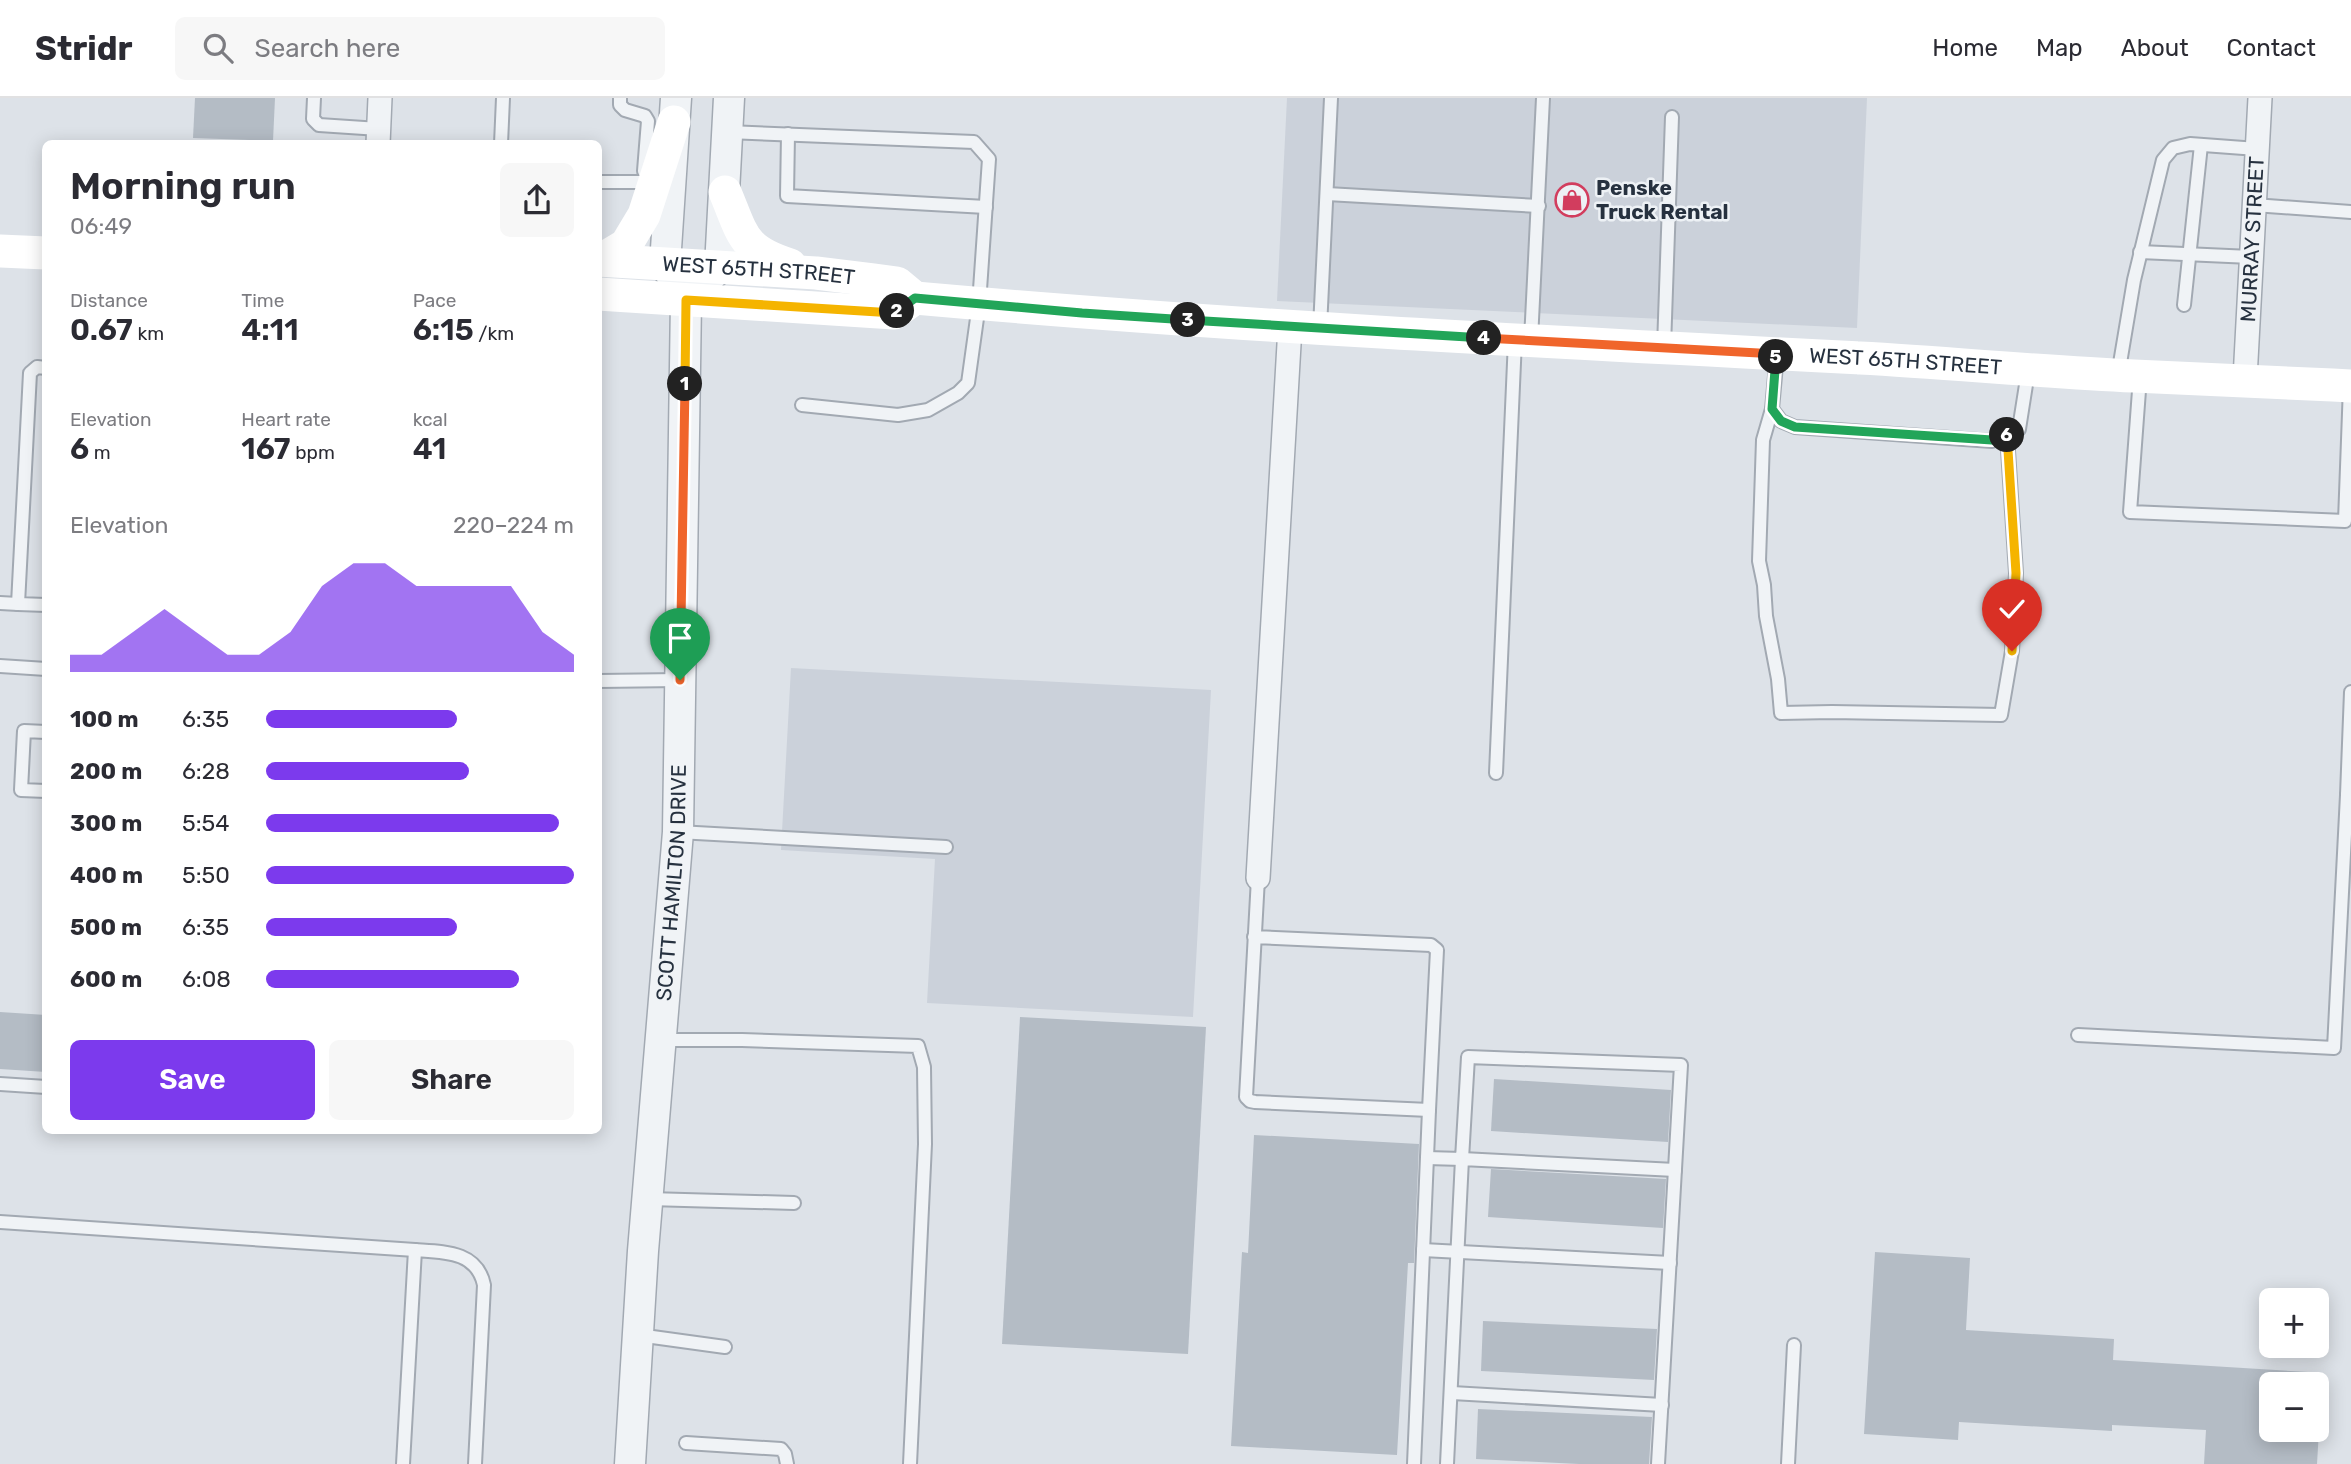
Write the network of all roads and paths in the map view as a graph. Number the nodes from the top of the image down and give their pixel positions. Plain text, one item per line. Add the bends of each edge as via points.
1 (314, 98) edge
2 (380, 98) edge
3 (503, 98) edge
4 (620, 98) edge
5 (729, 98) edge
6 (1331, 98) edge
7 (1543, 98) edge
8 (2260, 98) edge
9 (675, 110) edge
10 (1672, 117) dead end
11 (727, 132) junction
12 (788, 134) junction
13 (378, 136) edge
14 (501, 140) edge
15 (2201, 145) junction
16 (2258, 149) junction
17 (602, 182) edge
18 (656, 182) junction
19 (725, 192) junction
20 (1327, 194) junction
21 (2254, 205) junction
22 (1539, 206) junction
23 (986, 207) junction
24 (2351, 212) edge
25 (0, 251) edge
26 (2140, 251) junction
27 (42, 253) edge
28 (2189, 254) junction
29 (2251, 257) junction
30 (602, 259) edge
31 (602, 260) edge
32 (665, 264) junction
33 (720, 267) junction
34 (816, 273) junction
35 (602, 294) edge
36 (915, 298) junction
37 (686, 300) junction
38 (979, 304) junction
39 (2184, 305) dead end
40 (1305, 328) junction
41 (1523, 340) junction
42 (1664, 348) junction
43 (1777, 354) junction
44 (42, 368) edge
45 (2029, 369) junction
46 (2129, 376) junction
47 (2245, 379) junction
48 (2350, 386) edge
49 (802, 405) dead end
50 (1772, 409) junction
51 (2007, 435) junction
52 (0, 603) edge
53 (18, 604) junction
54 (42, 605) edge
55 (0, 666) edge
56 (42, 670) edge
57 (680, 680) junction
58 (602, 681) edge
59 (2351, 692) edge
60 (42, 732) edge
61 (1496, 773) dead end
62 (42, 791) edge
63 (2349, 795) edge
64 (678, 832) junction
65 (946, 847) dead end
66 (1258, 878) joint
67 (1254, 937) junction
68 (2078, 1035) dead end
69 (659, 1040) junction
70 (0, 1084) edge
71 (42, 1087) edge
72 (1429, 1111) junction
73 (1427, 1158) junction
74 (1462, 1159) junction
75 (1675, 1170) junction
76 (649, 1199) junction
77 (794, 1203) dead end
78 (0, 1222) edge
79 (415, 1250) junction
80 (1423, 1250) junction
81 (1457, 1251) junction
82 (1670, 1263) junction
83 (637, 1335) junction
84 (1794, 1345) dead end
85 (726, 1347) dead end
86 (1451, 1393) junction
87 (1662, 1405) junction
88 (686, 1443) dead end
89 (403, 1464) edge
90 (475, 1464) edge
91 (630, 1464) edge
92 (788, 1464) edge
93 (910, 1464) edge
94 (1414, 1464) edge
95 (1447, 1464) edge
96 (1658, 1464) edge
97 (1788, 1464) edge

1 - 13 lane via 313,119 319,125
2 - 13 street
3 - 14 lane
4 - 18 lane via 625,110 648,121
5 - 11 street
6 - 20 lane
7 - 22 lane
8 - 16 street, MURRAY STREET
9 - 18 main road
10 - 42 lane
11 - 12 lane
11 - 19 street
12 - 23 lane via 974,142 989,159
12 - 23 lane via 787,196
15 - 16 lane
15 - 26 lane via 2173,148 2163,160
15 - 28 lane
16 - 21 street, MURRAY STREET
17 - 18 lane
18 - 30 main road via 626,245
18 - 32 street
19 - 33 street
19 - 34 main road via 751,248
20 - 22 lane
20 - 40 lane
21 - 24 lane
21 - 29 street, MURRAY STREET
22 - 41 lane
23 - 38 lane
25 - 27 main road
26 - 28 lane
26 - 46 lane
28 - 29 lane
28 - 39 lane
29 - 47 street, MURRAY STREET
31 - 32 main road, WEST 65TH STREET
32 - 33 main road, WEST 65TH STREET
32 - 37 street
33 - 34 main road, WEST 65TH STREET
33 - 37 street
34 - 36 main road, WEST 65TH STREET via 897,283
35 - 37 main road, WEST 65TH STREET
36 - 37 main road, WEST 65TH STREET via 894,313
36 - 38 main road, WEST 65TH STREET
37 - 57 street, SCOTT HAMILTON DRIVE
38 - 40 main road, WEST 65TH STREET
38 - 49 lane via 968,383 947,401 898,415
40 - 41 main road, WEST 65TH STREET
40 - 66 street
41 - 42 main road, WEST 65TH STREET
41 - 61 lane
42 - 43 main road, WEST 65TH STREET
43 - 45 main road, WEST 65TH STREET
43 - 50 lane
44 - 53 lane via 30,373
45 - 46 main road, WEST 65TH STREET
45 - 51 lane via 2019,429
46 - 47 main road, WEST 65TH STREET
46 - 48 lane via 2130,512 2345,521
47 - 48 main road, WEST 65TH STREET
50 - 51 lane via 1781,421 1795,427 1992,440
50 - 51 lane via 1763,440 1759,561 1782,713 2001,715 2012,651 2016,573
52 - 53 lane
53 - 54 lane
55 - 56 lane
57 - 58 lane
57 - 64 street, SCOTT HAMILTON DRIVE
59 - 63 lane
60 - 62 lane via 24,732 21,790
63 - 68 lane via 2334,1048
64 - 65 lane
64 - 69 street, SCOTT HAMILTON DRIVE
66 - 67 lane
67 - 72 lane via 1246,1097 1250,1101
67 - 72 lane via 1435,947
69 - 76 street, SCOTT HAMILTON DRIVE
69 - 93 lane via 918,1046 924,1067 925,1144
70 - 71 lane
72 - 73 lane
73 - 74 lane
73 - 80 lane
74 - 75 lane
74 - 75 lane via 1468,1057 1681,1065
74 - 81 lane
75 - 82 lane
76 - 77 lane
76 - 83 street, SCOTT HAMILTON DRIVE
78 - 79 lane
79 - 89 lane
79 - 90 lane via 459,1255 481,1272
80 - 81 lane
80 - 94 lane
81 - 82 lane
81 - 86 lane
82 - 87 lane
83 - 85 lane
83 - 91 street, SCOTT HAMILTON DRIVE
84 - 97 lane
86 - 87 lane
86 - 95 lane
87 - 96 lane
88 - 92 lane via 781,1449

